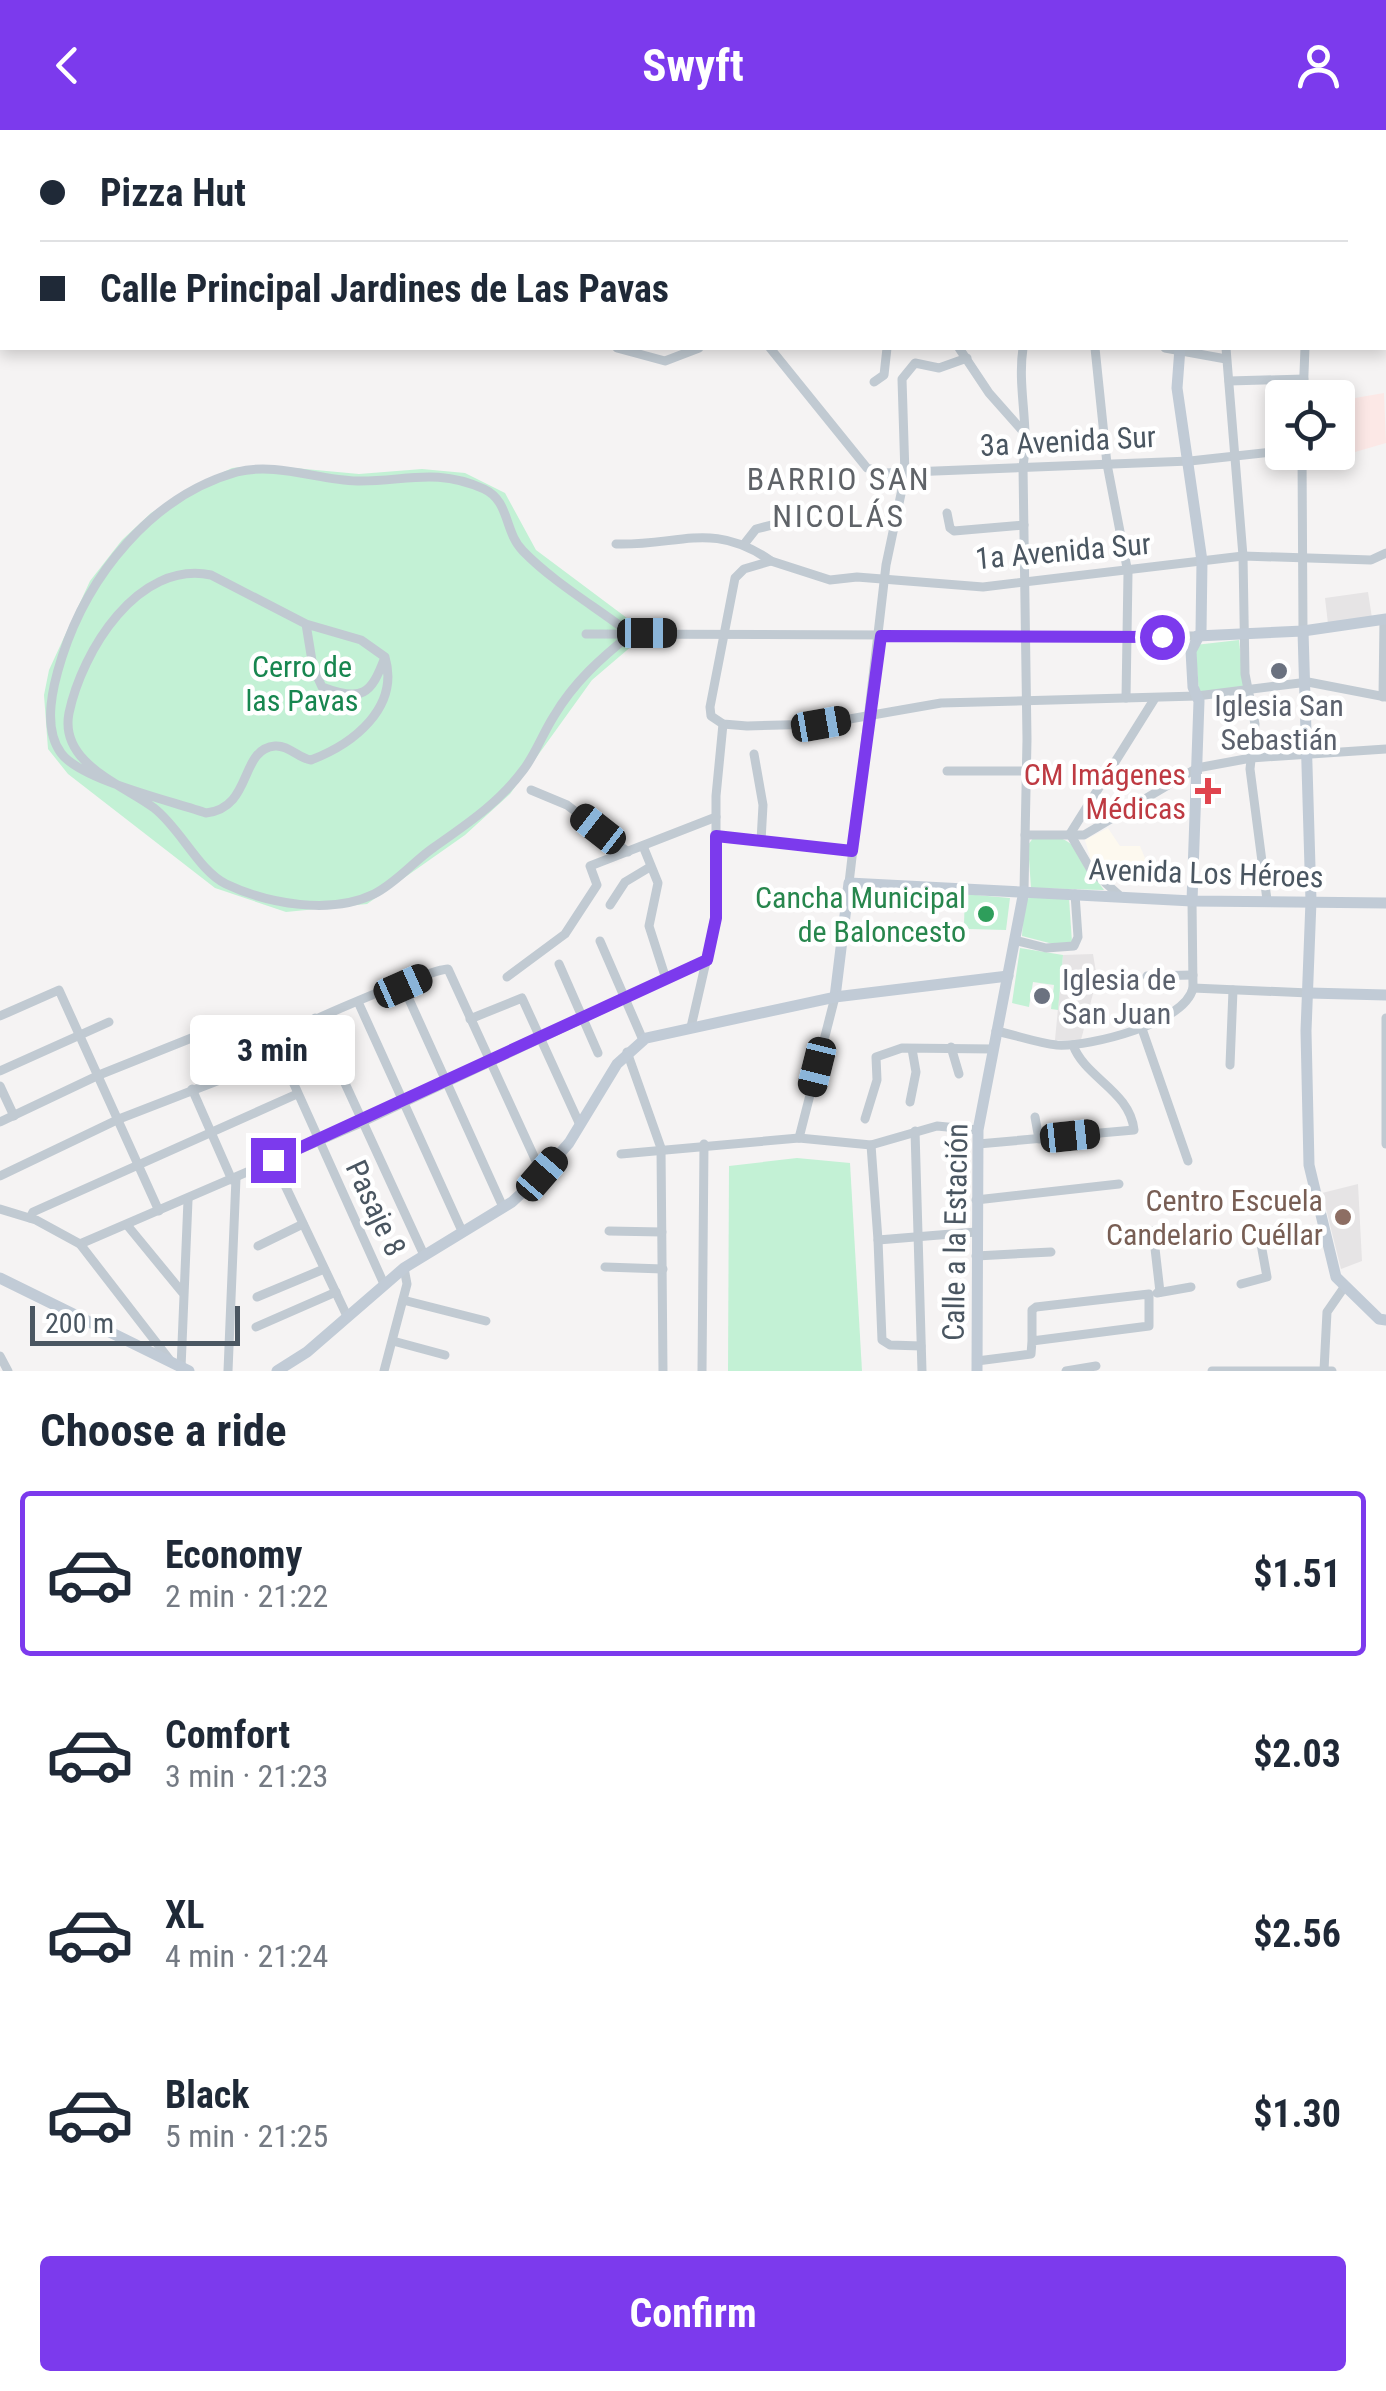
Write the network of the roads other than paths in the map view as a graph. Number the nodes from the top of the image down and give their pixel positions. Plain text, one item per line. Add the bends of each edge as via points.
1 (624, 350) edge
2 (694, 350) edge
3 (772, 350) edge
4 (886, 350) edge
5 (961, 350) edge
6 (1023, 350) edge
7 (1094, 350) edge
8 (1179, 350) edge
9 (1191, 350) edge
10 (1304, 350) edge
11 (1226, 353) edge
12 (967, 358) junction
13 (902, 379) junction
14 (1304, 379) joint
15 (1228, 381) junction
16 (1028, 437) junction
17 (1265, 453) edge
18 (1233, 457) junction
19 (1190, 461) junction
20 (1108, 464) junction
21 (1023, 468) junction
22 (1302, 470) edge
23 (905, 475) junction
24 (947, 513) dead end
25 (800, 518) dead end
26 (1024, 525) junction
27 (745, 543) junction
28 (616, 544) dead end
29 (1386, 553) edge
30 (1243, 556) junction
31 (1302, 557) junction
32 (770, 561) junction
33 (1202, 562) junction
34 (1128, 573) junction
35 (885, 580) junction
36 (1026, 585) junction
37 (1385, 619) edge
38 (306, 624) junction
39 (1303, 630) junction
40 (728, 633) junction
41 (586, 634) dead end
42 (631, 634) junction
43 (1026, 634) junction
44 (1244, 635) junction
45 (881, 636) junction
46 (1197, 636) junction
47 (1127, 638) junction
48 (385, 657) junction
49 (1308, 682) junction
50 (1249, 689) junction
51 (1197, 696) junction
52 (1385, 697) edge
53 (1126, 698) junction
54 (1155, 698) junction
55 (1027, 702) junction
56 (870, 715) junction
57 (723, 724) junction
58 (1386, 749) edge
59 (1308, 753) junction
60 (754, 754) dead end
61 (1251, 758) junction
62 (1197, 768) junction
63 (948, 771) dead end
64 (1027, 771) junction
65 (102, 776) junction
66 (531, 790) dead end
67 (716, 817) junction
68 (1070, 834) junction
69 (1026, 835) junction
70 (716, 836) junction
71 (762, 841) junction
72 (642, 846) junction
73 (852, 851) junction
74 (628, 852) junction
75 (650, 868) junction
76 (850, 883) junction
77 (1024, 891) junction
78 (1076, 894) junction
79 (1119, 896) junction
80 (1267, 900) junction
81 (1192, 901) junction
82 (1311, 901) junction
83 (1386, 903) edge
84 (610, 905) dead end
85 (1014, 940) junction
86 (600, 941) dead end
87 (707, 960) junction
88 (559, 964) dead end
89 (1193, 975) junction
90 (1008, 976) junction
91 (1146, 976) dead end
92 (507, 977) dead end
93 (666, 979) junction
94 (403, 986) junction
95 (1193, 988) junction
96 (1233, 990) junction
97 (1309, 992) junction
98 (1386, 995) edge
99 (834, 997) junction
100 (624, 999) junction
101 (360, 1004) junction
102 (0, 1016) edge
103 (314, 1018) junction
104 (1386, 1018) edge
105 (470, 1019) junction
106 (582, 1019) junction
107 (109, 1022) dead end
108 (229, 1023) dead end
109 (1141, 1026) junction
110 (691, 1027) junction
111 (996, 1030) junction
112 (78, 1034) junction
113 (540, 1039) junction
114 (644, 1040) junction
115 (1073, 1044) junction
116 (951, 1047) junction
117 (912, 1048) junction
118 (993, 1049) junction
119 (627, 1052) junction
120 (598, 1053) dead end
121 (489, 1064) junction
122 (1230, 1065) dead end
123 (256, 1066) dead end
124 (0, 1070) edge
125 (959, 1074) dead end
126 (99, 1075) junction
127 (446, 1084) junction
128 (0, 1086) edge
129 (192, 1090) junction
130 (297, 1094) junction
131 (910, 1102) dead end
132 (404, 1103) junction
133 (14, 1116) junction
134 (1036, 1116) dead end
135 (865, 1118) dead end
136 (119, 1119) junction
137 (0, 1122) edge
138 (362, 1122) junction
139 (580, 1125) junction
140 (978, 1130) junction
141 (915, 1131) junction
142 (212, 1134) junction
143 (799, 1138) junction
144 (316, 1139) junction
145 (1039, 1139) junction
146 (704, 1144) junction
147 (978, 1144) junction
148 (1386, 1144) edge
149 (871, 1145) junction
150 (661, 1148) junction
151 (621, 1154) dead end
152 (273, 1160) junction
153 (1188, 1161) dead end
154 (138, 1163) junction
155 (1, 1173) edge
156 (542, 1174) junction
157 (234, 1179) junction
158 (1119, 1184) dead end
159 (188, 1200) junction
160 (976, 1200) junction
161 (503, 1207) junction
162 (0, 1210) edge
163 (159, 1211) junction
164 (30, 1218) junction
165 (303, 1224) junction
166 (127, 1225) junction
167 (462, 1231) junction
168 (609, 1231) dead end
169 (1153, 1231) dead end
170 (662, 1232) junction
171 (976, 1232) junction
172 (921, 1233) junction
173 (1325, 1236) junction
174 (878, 1238) junction
175 (80, 1244) junction
176 (258, 1246) dead end
177 (1050, 1252) dead end
178 (424, 1256) junction
179 (976, 1256) junction
180 (605, 1267) dead end
181 (324, 1268) junction
182 (404, 1268) junction
183 (663, 1270) junction
184 (0, 1278) edge
185 (384, 1284) junction
186 (1241, 1284) dead end
187 (1345, 1286) junction
188 (1192, 1287) dead end
189 (336, 1292) junction
190 (183, 1293) junction
191 (1155, 1293) junction
192 (257, 1298) dead end
193 (403, 1300) junction
194 (347, 1316) junction
195 (486, 1320) dead end
196 (1386, 1320) edge
197 (256, 1328) dead end
198 (1032, 1341) junction
199 (393, 1342) junction
200 (921, 1346) junction
201 (445, 1355) dead end
202 (0, 1356) edge
203 (977, 1366) edge
204 (1096, 1366) dead end
205 (180, 1367) edge
206 (1248, 1370) edge
207 (1300, 1370) edge
208 (1324, 1370) edge
209 (8, 1371) edge
210 (228, 1371) edge
211 (277, 1371) edge
212 (384, 1371) edge
213 (663, 1371) edge
214 (702, 1371) edge
215 (922, 1371) edge
216 (1066, 1371) edge
217 (1212, 1371) edge
218 (1332, 1371) edge

1 - 2 street via 665,361
3 - 23 street via 867,468
4 - 13 street via 879,378
5 - 12 street
6 - 16 street
7 - 20 street
8 - 19 street via 1177,388
9 - 11 street
10 - 14 street
11 - 15 street
12 - 13 street via 938,368 916,362
12 - 16 street via 988,394
13 - 23 street
14 - 15 street
15 - 18 street
16 - 21 street
17 - 18 street, 3a Avenida Sur
18 - 19 street, 3a Avenida Sur
18 - 30 street
19 - 20 street, 3a Avenida Sur
19 - 33 street
20 - 21 street, 3a Avenida Sur
20 - 34 street
21 - 23 street, 3a Avenida Sur
21 - 26 street
22 - 31 street
23 - 35 street
24 - 26 street via 954,530
25 - 27 street via 756,529
26 - 36 street
27 - 28 street via 700,535
27 - 32 street, 1a Avenida Sur
29 - 31 street, 1a Avenida Sur via 1371,560
30 - 31 street, 1a Avenida Sur
30 - 33 street, 1a Avenida Sur
30 - 44 street
31 - 39 street
32 - 35 street, 1a Avenida Sur via 830,580
32 - 40 street via 735,578
33 - 34 street, 1a Avenida Sur
33 - 46 street
34 - 36 street, 1a Avenida Sur
34 - 47 street
35 - 36 street, 1a Avenida Sur
35 - 45 street
36 - 43 street
37 - 39 street
37 - 52 street
38 - 48 street via 362,640
38 - 48 street via 322,686 354,695 368,690
38 - 65 street via 211,575 178,574 140,590 102,635 68,716 78,751
39 - 44 street
39 - 49 street
40 - 42 street
40 - 45 street
40 - 57 street via 711,716
41 - 42 street
42 - 65 street via 572,688 503,795 392,882 350,902 296,904 224,883 151,806
42 - 65 street via 519,548 505,510 488,491 422,476 364,482 277,469 238,472 158,513 96,583 70,632 56,674 52,730 68,760
43 - 45 street
43 - 47 street
43 - 55 street
44 - 46 street
44 - 50 street
45 - 56 street
46 - 47 street
46 - 51 street via 1191,651
47 - 53 street
48 - 65 street via 388,683 376,717 311,760 285,747 267,748 220,812 206,813
49 - 50 street
49 - 52 street
49 - 59 street
50 - 51 street
50 - 61 street
51 - 54 street
51 - 62 street
53 - 54 street
53 - 55 street
54 - 68 street
55 - 56 street via 941,702
55 - 64 street
56 - 57 street via 821,724
56 - 73 street
57 - 67 street
58 - 59 street
59 - 61 street
59 - 82 street
60 - 71 street
61 - 62 street
61 - 80 street
62 - 68 street via 1087,834
62 - 81 street
63 - 64 street
64 - 69 street
66 - 74 street via 567,805
67 - 70 street
67 - 72 street
68 - 69 street
68 - 79 street via 1092,870
69 - 77 street
70 - 71 street
70 - 87 street via 716,918
71 - 73 street
72 - 74 street
72 - 75 street
73 - 76 street
74 - 92 street via 590,866 598,886 565,934
75 - 84 street via 625,882
75 - 93 street via 658,882 649,926
76 - 77 street, Avenida Los Héroes
76 - 99 street
77 - 78 street, Avenida Los Héroes
77 - 85 street, Calle a la Estación
78 - 79 street, Avenida Los Héroes
78 - 85 street via 1074,946
79 - 81 street, Avenida Los Héroes
80 - 81 street, Avenida Los Héroes
80 - 82 street, Avenida Los Héroes
81 - 89 street
82 - 83 street, Avenida Los Héroes
82 - 97 street
85 - 90 street, Calle a la Estación
86 - 100 street
87 - 93 street
87 - 110 street
88 - 106 street
89 - 91 street
89 - 95 street
90 - 99 street
90 - 111 street, Calle a la Estación
93 - 100 street
94 - 101 street
94 - 105 street via 448,969
94 - 127 street
95 - 96 street
95 - 109 street via 1177,1010
96 - 97 street
96 - 122 street
97 - 98 street
97 - 173 street via 1309,1165
99 - 110 street
99 - 143 street
100 - 106 street
100 - 114 street
101 - 103 street
101 - 132 street
102 - 112 street via 59,990
103 - 130 street, Pasaje 8 via 275,1042
103 - 138 street
104 - 148 street
105 - 113 street via 520,996
105 - 121 street
106 - 113 street
106 - 120 street
107 - 112 street
108 - 126 street
109 - 115 street
109 - 153 street
110 - 114 street
111 - 115 street
111 - 118 street, Calle a la Estación
112 - 124 street
112 - 126 street
113 - 121 street
113 - 139 street
114 - 119 street
115 - 145 street via 1124,1103 1134,1130
116 - 117 street
116 - 118 street
116 - 125 street
117 - 131 street
117 - 135 street via 876,1057 877,1080
118 - 140 street, Calle a la Estación
119 - 139 street
119 - 150 street
121 - 127 street
121 - 156 street
123 - 129 street
126 - 133 street
126 - 136 street
127 - 132 street
127 - 161 street
128 - 133 street
129 - 136 street
129 - 142 street
130 - 142 street
130 - 144 street, Pasaje 8
132 - 138 street
132 - 167 street
133 - 137 street
134 - 145 street
136 - 154 street
136 - 155 street
138 - 144 street
138 - 178 street
139 - 156 street
140 - 141 street
140 - 147 street, Calle a la Estación
141 - 149 street
141 - 172 street
142 - 154 street
142 - 157 street
143 - 146 street
143 - 149 street
144 - 152 street
144 - 185 street, Pasaje 8
145 - 147 street
146 - 150 street
146 - 214 street
147 - 160 street, Calle a la Estación
149 - 174 street
150 - 151 street
150 - 170 street
152 - 157 street
152 - 165 street
154 - 163 street
154 - 164 street
156 - 161 street
157 - 159 street
157 - 210 street
158 - 160 street
159 - 163 street
159 - 190 street
160 - 171 street, Calle a la Estación
161 - 167 street
162 - 164 street
163 - 166 street
164 - 175 street
165 - 176 street
165 - 181 street
166 - 175 street
166 - 190 street
167 - 178 street
168 - 170 street
169 - 191 street
170 - 183 street
171 - 172 street
171 - 179 street, Calle a la Estación
172 - 174 street
172 - 200 street
173 - 186 street via 1261,1244 1267,1278
173 - 187 street via 1336,1278
174 - 200 street via 882,1340
175 - 205 street
177 - 179 street
178 - 182 street
179 - 203 street, Calle a la Estación
180 - 183 street
181 - 189 street
181 - 192 street
182 - 185 street
182 - 193 street
183 - 213 street
184 - 205 street
185 - 194 street
187 - 196 street
187 - 208 street via 1327,1312
188 - 191 street
189 - 194 street
189 - 197 street
190 - 205 street
191 - 198 street via 1150,1326
191 - 198 street via 1036,1308
193 - 195 street
193 - 199 street
194 - 211 street
198 - 203 street via 1030,1354
199 - 201 street
199 - 212 street
200 - 215 street
202 - 209 street
204 - 216 street
206 - 207 street
206 - 217 street
207 - 208 street
208 - 218 street

